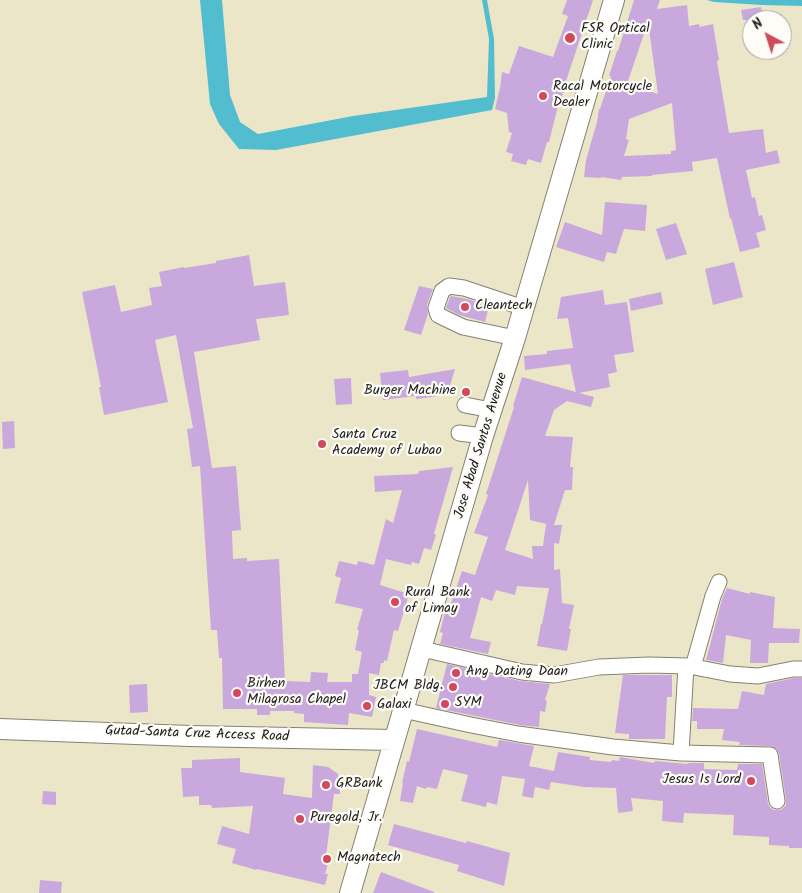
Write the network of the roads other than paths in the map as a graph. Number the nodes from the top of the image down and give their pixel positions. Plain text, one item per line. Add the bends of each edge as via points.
1 (614, 0) edge
2 (524, 308) junction
3 (515, 338) junction
4 (465, 406) dead end
5 (491, 410) junction
6 (459, 433) dead end
7 (483, 436) junction
8 (719, 582) dead end
9 (422, 649) junction
10 (689, 667) junction
11 (802, 669) edge
12 (404, 710) junction
13 (0, 729) edge
14 (394, 740) junction
15 (681, 753) junction
16 (777, 801) dead end
17 (350, 893) edge

1 - 2 main road, Jose Abad Santos Avenue
2 - 3 main road, Jose Abad Santos Avenue
2 - 3 street via 449,286 442,291 436,308 438,315 463,327
3 - 5 main road, Jose Abad Santos Avenue
4 - 5 street
5 - 7 main road, Jose Abad Santos Avenue
6 - 7 street
7 - 9 main road, Jose Abad Santos Avenue
8 - 10 street
9 - 10 street via 522,672 554,675 599,666
9 - 12 main road, Jose Abad Santos Avenue
10 - 11 street via 758,676
10 - 15 street
12 - 14 main road, Jose Abad Santos Avenue
12 - 15 street via 518,734
13 - 14 main road, Gutad-Santa Cruz Access Road
14 - 17 main road, Jose Abad Santos Avenue
15 - 16 street via 770,754

